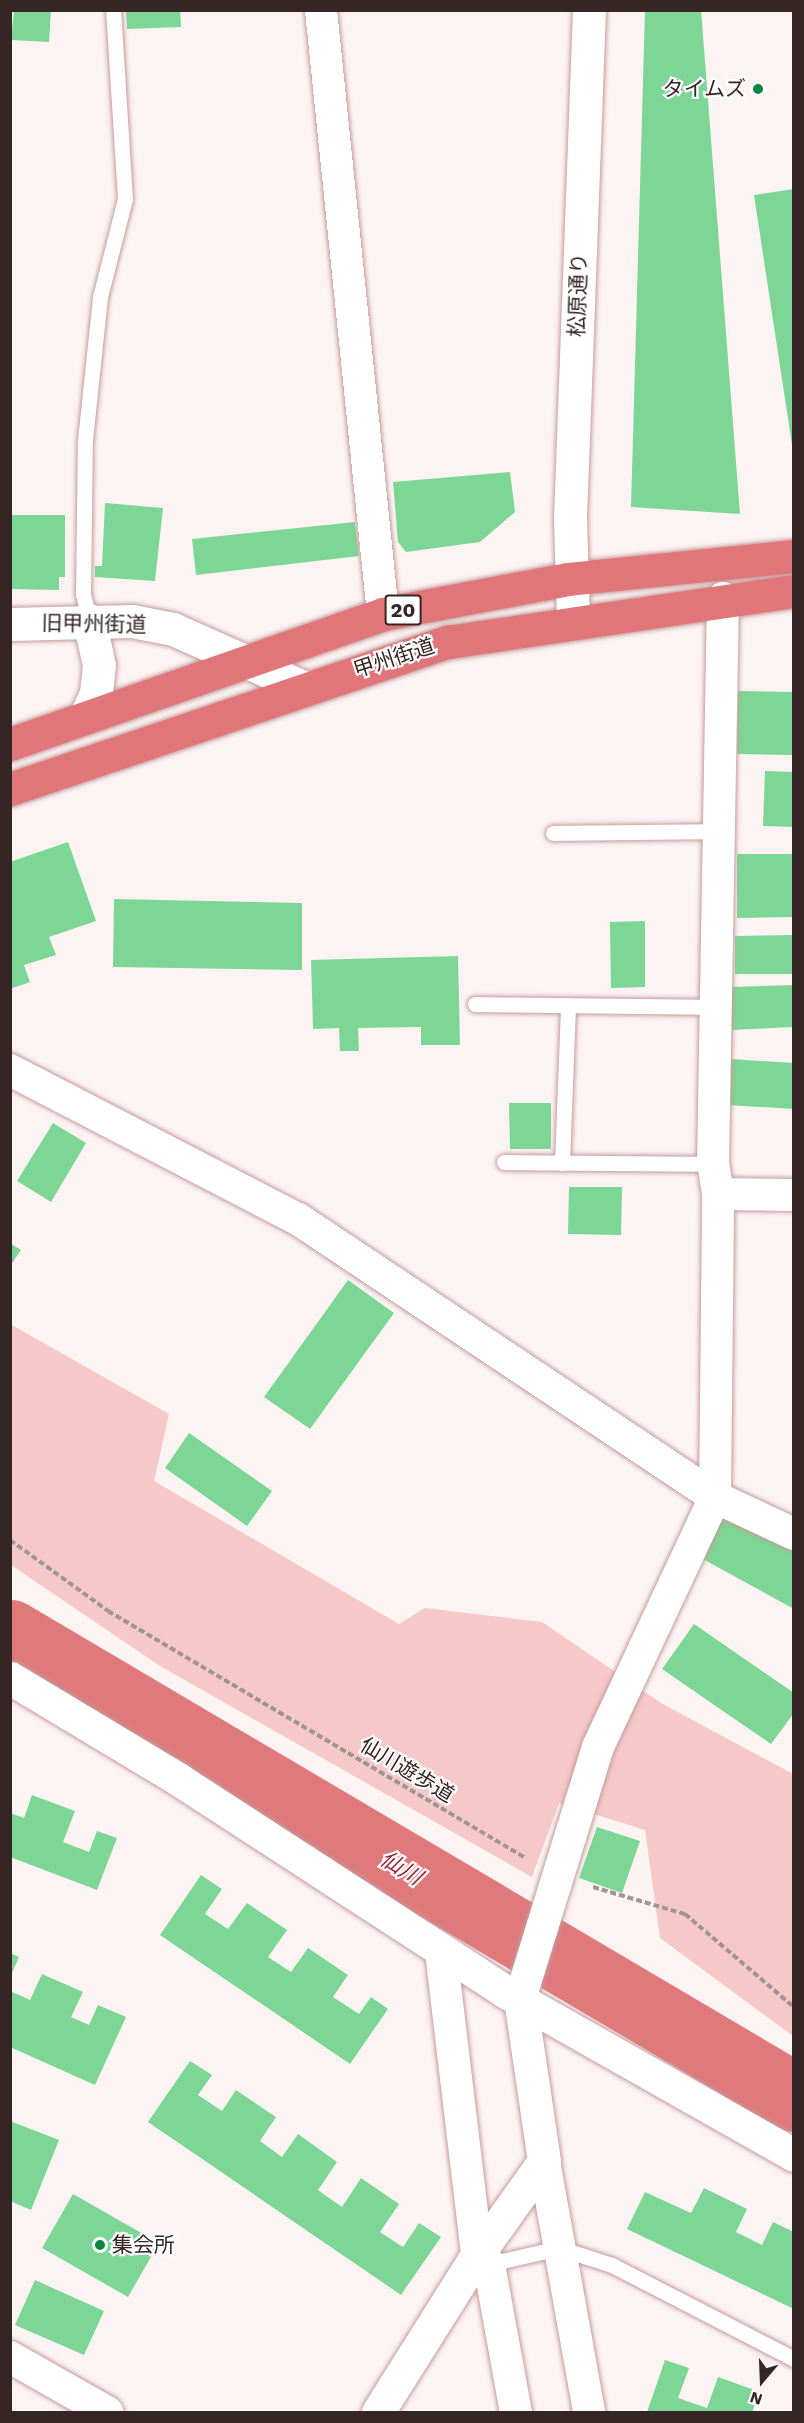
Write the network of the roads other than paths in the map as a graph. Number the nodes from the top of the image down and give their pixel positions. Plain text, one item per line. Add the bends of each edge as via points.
1 (113, 10) edge
2 (321, 10) edge
3 (589, 10) edge
4 (794, 556) edge
5 (568, 579) junction
6 (794, 591) edge
7 (723, 598) junction
8 (383, 614) junction
9 (573, 619) junction
10 (89, 620) junction
11 (10, 624) edge
12 (242, 659) junction
13 (303, 687) junction
14 (85, 717) junction
15 (10, 744) edge
16 (10, 789) edge
17 (719, 831) junction
18 (553, 833) dead end
19 (475, 1004) dead end
20 (568, 1005) junction
21 (715, 1007) junction
22 (10, 1070) edge
23 (504, 1162) dead end
24 (562, 1163) junction
25 (715, 1179) junction
26 (794, 1195) edge
27 (715, 1497) junction
28 (794, 1534) edge
29 (10, 1678) edge
30 (441, 1952) junction
31 (525, 1984) junction
32 (794, 2155) edge
33 (544, 2161) junction
34 (559, 2248) junction
35 (483, 2260) junction
36 (10, 2357) edge
37 (794, 2359) edge
38 (107, 2412) edge
39 (378, 2412) edge
40 (516, 2412) edge
41 (589, 2412) edge

1 - 10 lane via 125,199 100,297 86,440 82,595
2 - 8 street
3 - 5 street, 松原通り
4 - 5 highway, 甲州街道 / 20
5 - 8 highway, 甲州街道 / 20
5 - 9 street, 松原通り
6 - 7 highway, 甲州街道 / 20
7 - 9 highway, 甲州街道 / 20
7 - 17 street
8 - 12 highway, 甲州街道 / 20
9 - 13 highway, 甲州街道 / 20 via 448,642
10 - 11 street, 旧甲州街道
10 - 12 street, 旧甲州街道 via 173,629
10 - 14 street via 99,665 96,693
12 - 13 street, 旧甲州街道
12 - 14 highway, 甲州街道 / 20
13 - 16 highway, 甲州街道 / 20
14 - 15 highway, 甲州街道 / 20
17 - 18 lane
17 - 21 street
19 - 20 lane
20 - 21 lane
20 - 24 lane
21 - 25 street
22 - 27 street via 298,1219
23 - 24 lane
24 - 25 lane
25 - 26 street
25 - 27 street
27 - 28 street
27 - 31 street via 598,1747
29 - 30 street via 178,1779
30 - 31 street
30 - 35 street
31 - 32 street
31 - 33 street
33 - 34 street
33 - 35 street
34 - 35 lane
34 - 37 lane via 612,2265
34 - 41 street
35 - 39 street
35 - 40 street
36 - 38 street

